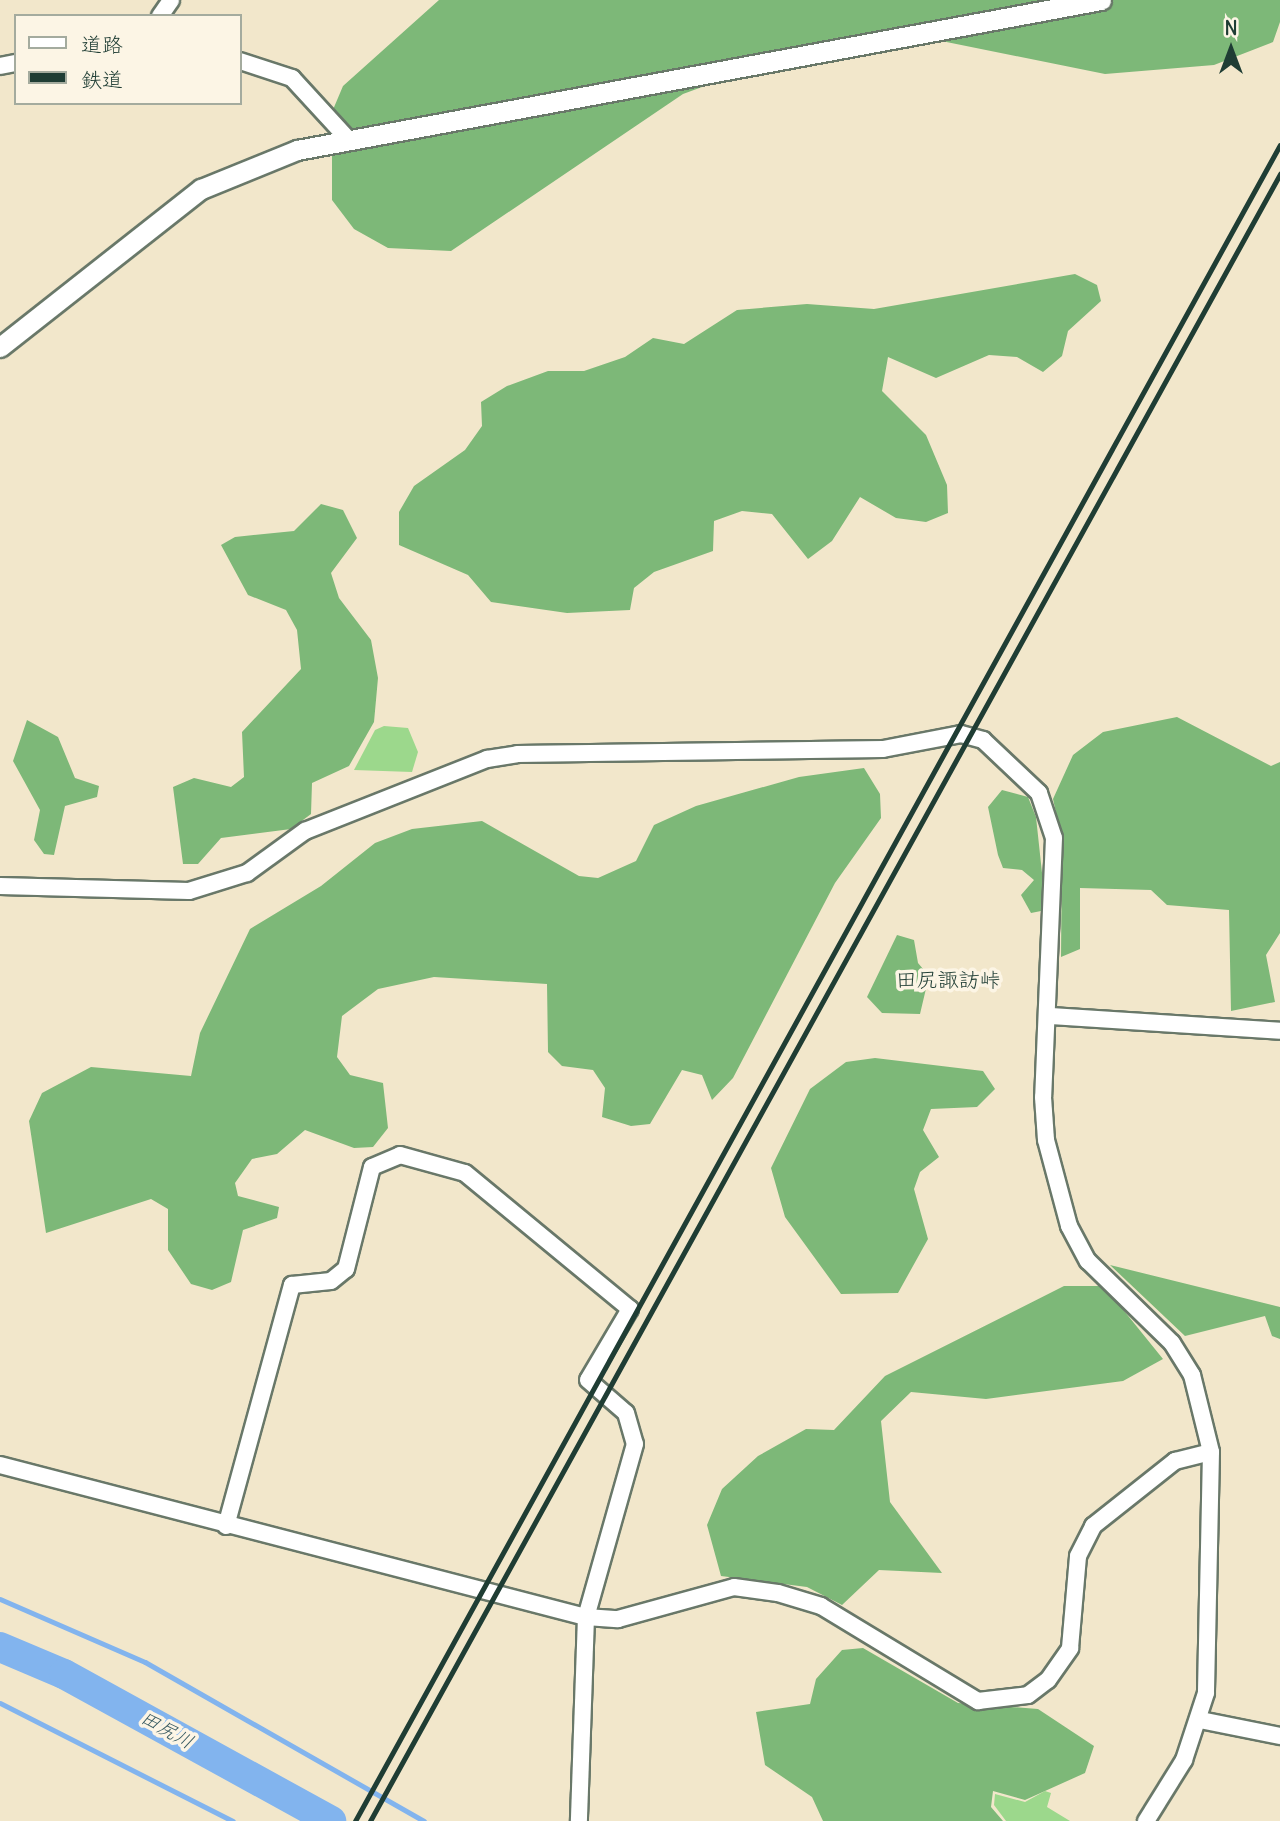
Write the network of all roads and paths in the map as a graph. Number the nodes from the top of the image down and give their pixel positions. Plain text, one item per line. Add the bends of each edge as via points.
1 (1101, 0) edge
2 (242, 62) edge
3 (347, 138) junction
4 (0, 347) edge
5 (0, 886) edge
6 (1051, 1016) junction
7 (1280, 1031) edge
8 (1211, 1452) junction
9 (0, 1465) edge
10 (226, 1526) junction
11 (586, 1617) junction
12 (1200, 1720) junction
13 (1280, 1736) edge
14 (579, 1821) edge
15 (1146, 1821) edge

1 - 3 street
2 - 3 street via 292,78
3 - 4 street via 247,166 201,189
5 - 6 street via 189,891 247,873 305,831 487,759 517,754 883,749 961,734 983,740 1039,793 1054,838
6 - 7 street
6 - 8 street via 1044,1045 1046,1140 1069,1226 1088,1261 1172,1343 1192,1375
8 - 11 street via 1175,1461 1093,1526 1078,1556 1070,1648 1048,1680 1028,1695 978,1701 821,1605 778,1593 734,1587 618,1619
8 - 12 street via 1206,1693
9 - 10 street
10 - 11 street
10 - 11 street via 292,1285 331,1280 346,1269 372,1167 400,1155 422,1156 465,1173 630,1309 588,1380 626,1413 635,1444
11 - 14 street
12 - 13 street
12 - 15 street

